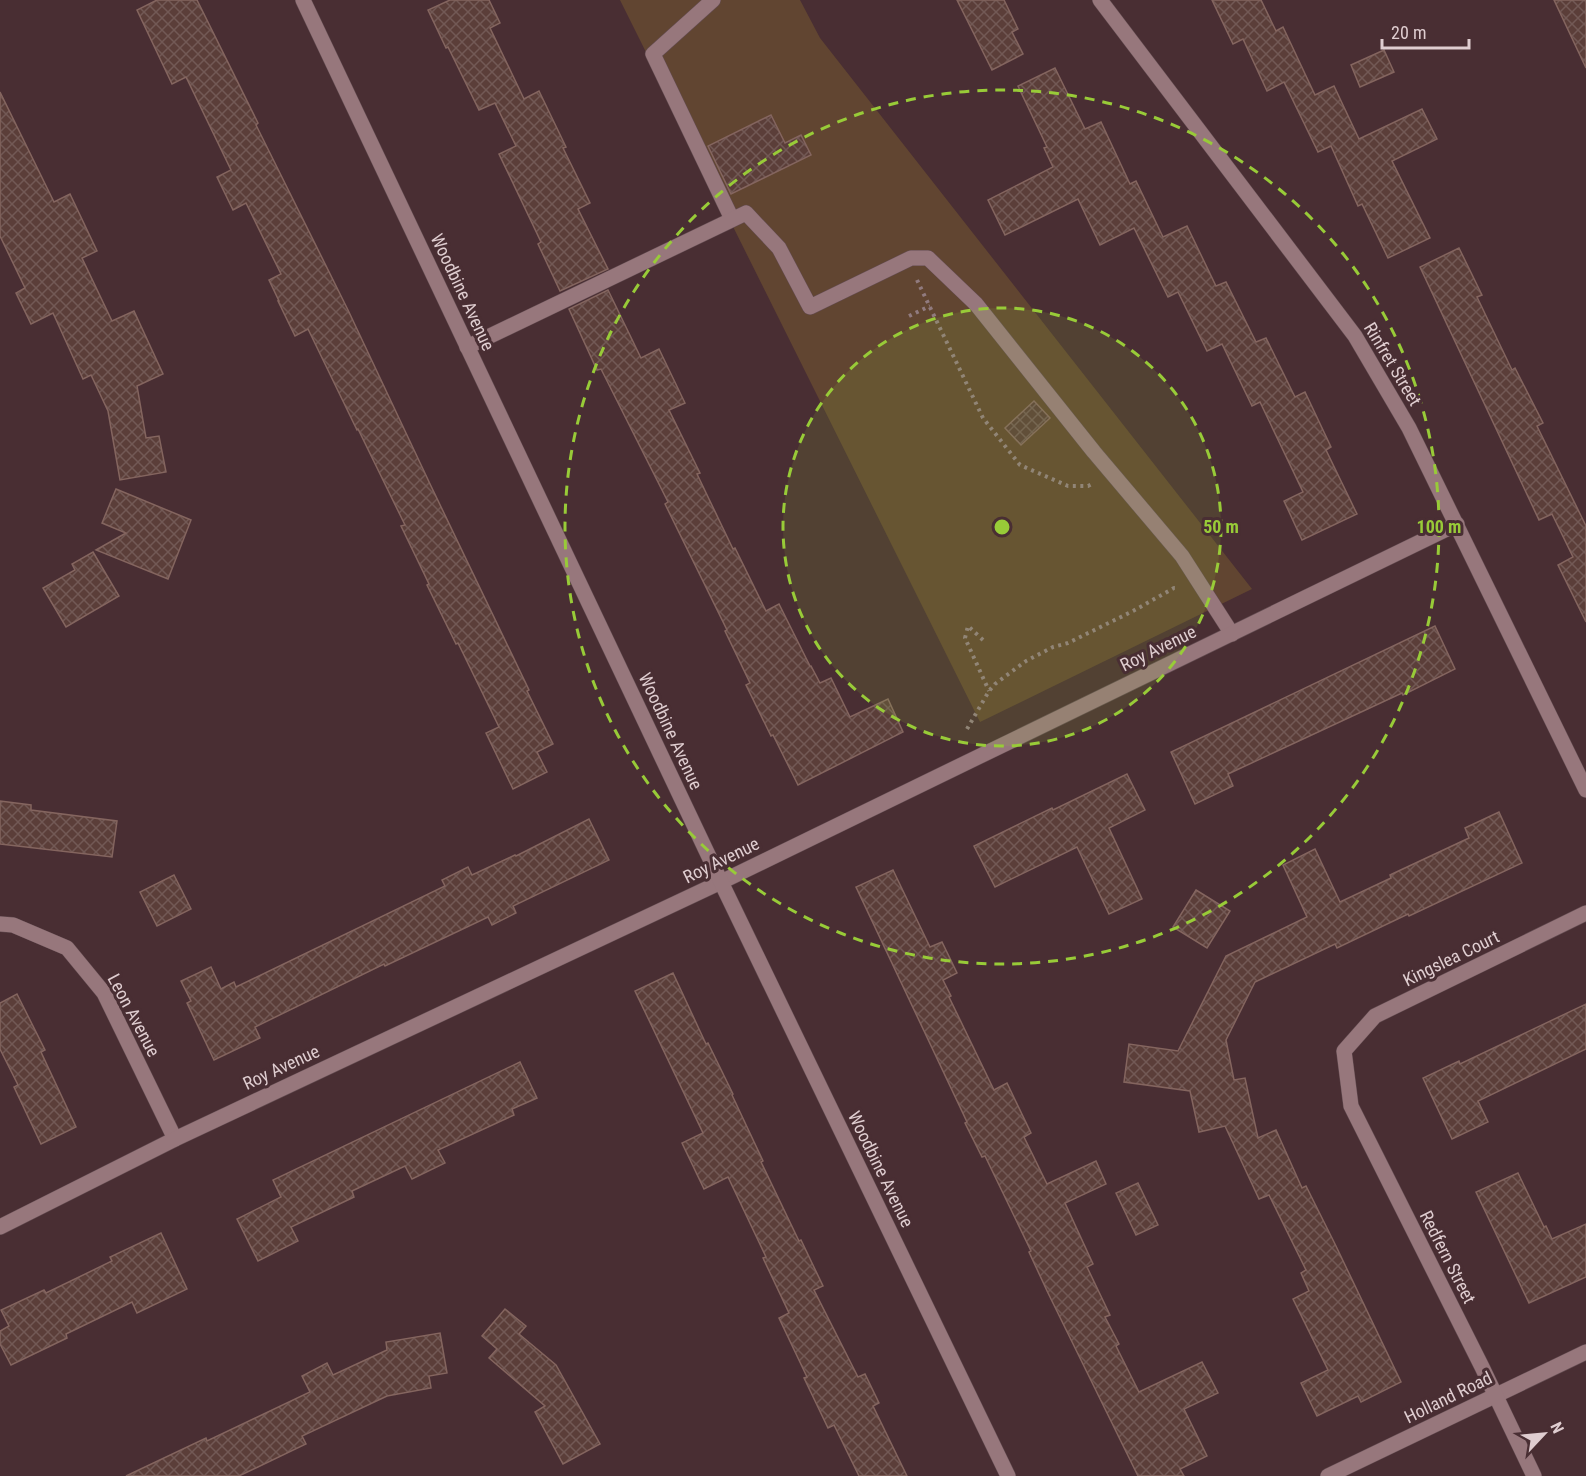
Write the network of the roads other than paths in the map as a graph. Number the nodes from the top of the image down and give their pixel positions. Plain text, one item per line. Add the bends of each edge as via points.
1 (303, 0) edge
2 (713, 0) edge
3 (1100, 0) edge
4 (732, 219) junction
5 (467, 347) junction
6 (1457, 524) junction
7 (1232, 634) junction
8 (1586, 790) edge
9 (721, 882) junction
10 (1586, 914) edge
11 (0, 924) edge
12 (1344, 1051) joint
13 (175, 1139) junction
14 (0, 1227) edge
15 (1586, 1352) edge
16 (1496, 1395) junction
17 (1008, 1476) edge
18 (1328, 1476) edge
19 (1534, 1476) edge

1 - 5 street, Woodbine Avenue
2 - 4 street via 653,54
3 - 6 street, Rinfret Street via 1355,336 1409,428
4 - 5 street
4 - 7 street via 746,213 779,248 810,307 911,258 928,258 976,304 1182,556
5 - 9 street, Woodbine Avenue
6 - 7 street, Roy Avenue
6 - 8 street, Rinfret Street
7 - 9 street, Roy Avenue
9 - 13 street, Roy Avenue
9 - 17 street, Woodbine Avenue
10 - 12 street, Kingslea Court via 1375,1016
11 - 13 street, Leon Avenue via 13,925 68,948 104,993
12 - 16 street, Redfern Street via 1350,1106
13 - 14 street, Roy Avenue
15 - 16 street, Holland Road
16 - 18 street, Holland Road
16 - 19 street, Redfern Street

